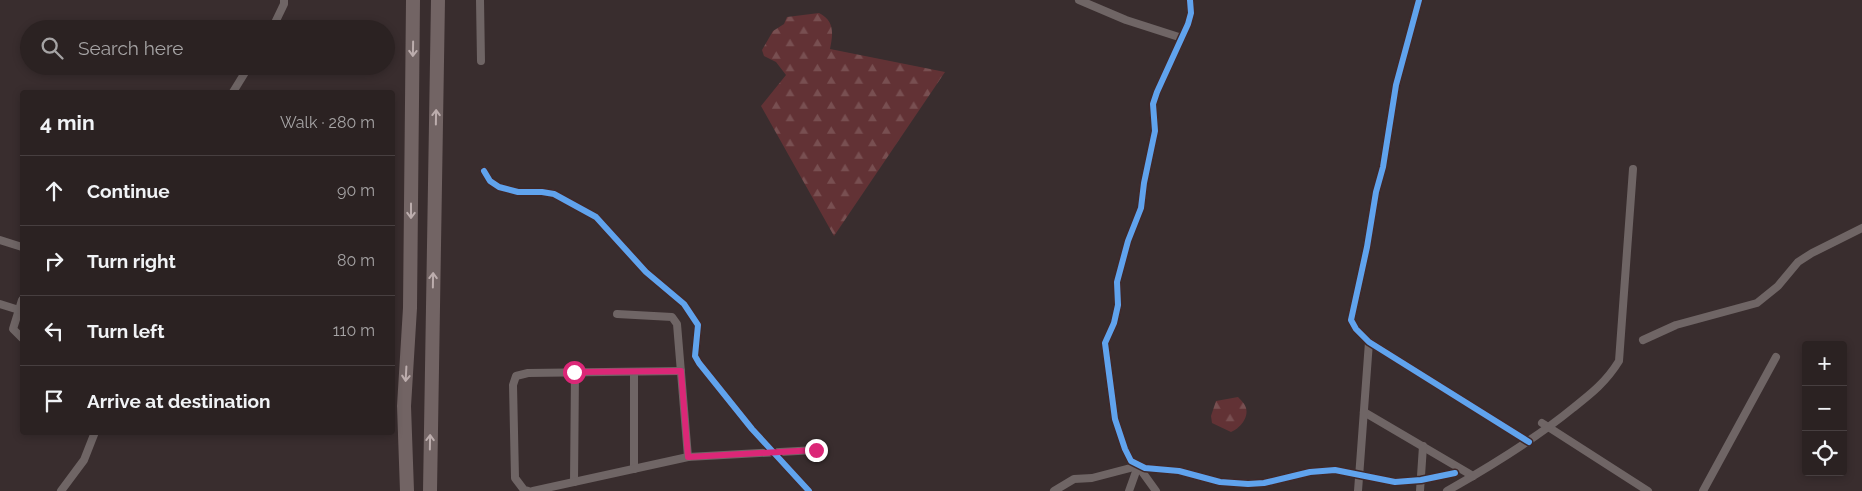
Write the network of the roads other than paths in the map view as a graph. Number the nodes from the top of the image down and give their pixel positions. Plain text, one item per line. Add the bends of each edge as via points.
1 (284, 0) edge
2 (413, 0) edge
3 (438, 0) edge
4 (480, 0) edge
5 (1079, 0) edge
6 (1190, 0) edge
7 (1419, 0) edge
8 (276, 20) edge
9 (1182, 38) junction
10 (481, 61) dead end
11 (243, 75) edge
12 (234, 90) edge
13 (1633, 169) dead end
14 (484, 171) dead end
15 (1862, 228) edge
16 (0, 240) edge
17 (20, 246) edge
18 (0, 304) edge
19 (20, 307) edge
20 (19, 310) junction
21 (617, 314) dead end
22 (20, 336) edge
23 (1643, 340) dead end
24 (1369, 342) junction
25 (1776, 357) dead end
26 (681, 371) junction
27 (574, 372) junction
28 (634, 372) junction
29 (1364, 412) junction
30 (1542, 423) dead end
31 (1550, 428) junction
32 (94, 435) edge
33 (1529, 442) junction
34 (1422, 446) junction
35 (816, 450) dead end
36 (772, 452) junction
37 (688, 457) junction
38 (1138, 466) junction
39 (634, 469) junction
40 (1455, 473) dead end
41 (1359, 474) junction
42 (1473, 476) junction
43 (1420, 480) junction
44 (574, 482) junction
45 (61, 491) edge
46 (408, 491) edge
47 (430, 491) edge
48 (528, 491) edge
49 (533, 491) edge
50 (809, 491) edge
51 (1054, 491) edge
52 (1129, 491) edge
53 (1156, 491) edge
54 (1358, 491) edge
55 (1420, 491) edge
56 (1447, 491) edge
57 (1648, 491) edge
58 (1703, 491) edge

1 - 8 street
2 -> 46 highway via 410,308 404,406
47 -> 3 highway
4 - 10 street
5 - 9 street
6 - 9 street via 1191,14
7 - 24 street via 1396,85 1384,167 1374,197 1351,320
9 - 38 street via 1153,104 1155,131 1141,208 1117,282 1118,305 1105,343 1115,419 1130,461
11 - 12 street
13 - 31 street via 1619,362 1603,384
14 - 36 street via 490,181 499,186 518,192 554,194 596,217 646,272 684,304 698,325 695,356 699,363
15 - 23 street via 1798,262 1757,304 1676,325
16 - 17 street
18 - 20 street
19 - 20 street
20 - 22 street via 13,329
21 - 26 street via 672,317 677,324
24 - 29 street
24 - 33 street
25 - 58 street
26 - 28 street
26 - 37 street
27 - 28 street
27 - 44 street
27 - 48 street via 516,376 513,385 515,478
28 - 39 street
29 - 34 street
29 - 41 street
30 - 31 street
31 - 33 street
31 - 57 street
32 - 45 street via 84,460
33 - 42 street
34 - 42 street
34 - 43 street
35 - 36 street
36 - 37 street
36 - 50 street
37 - 39 street
38 - 41 street via 1179,471 1220,482 1248,484 1310,472 1335,470
38 - 51 street via 1074,480
38 - 52 street
38 - 53 street
39 - 44 street
40 - 43 street
41 - 43 street via 1386,482
41 - 54 street
42 - 56 street
43 - 55 street
44 - 49 street

